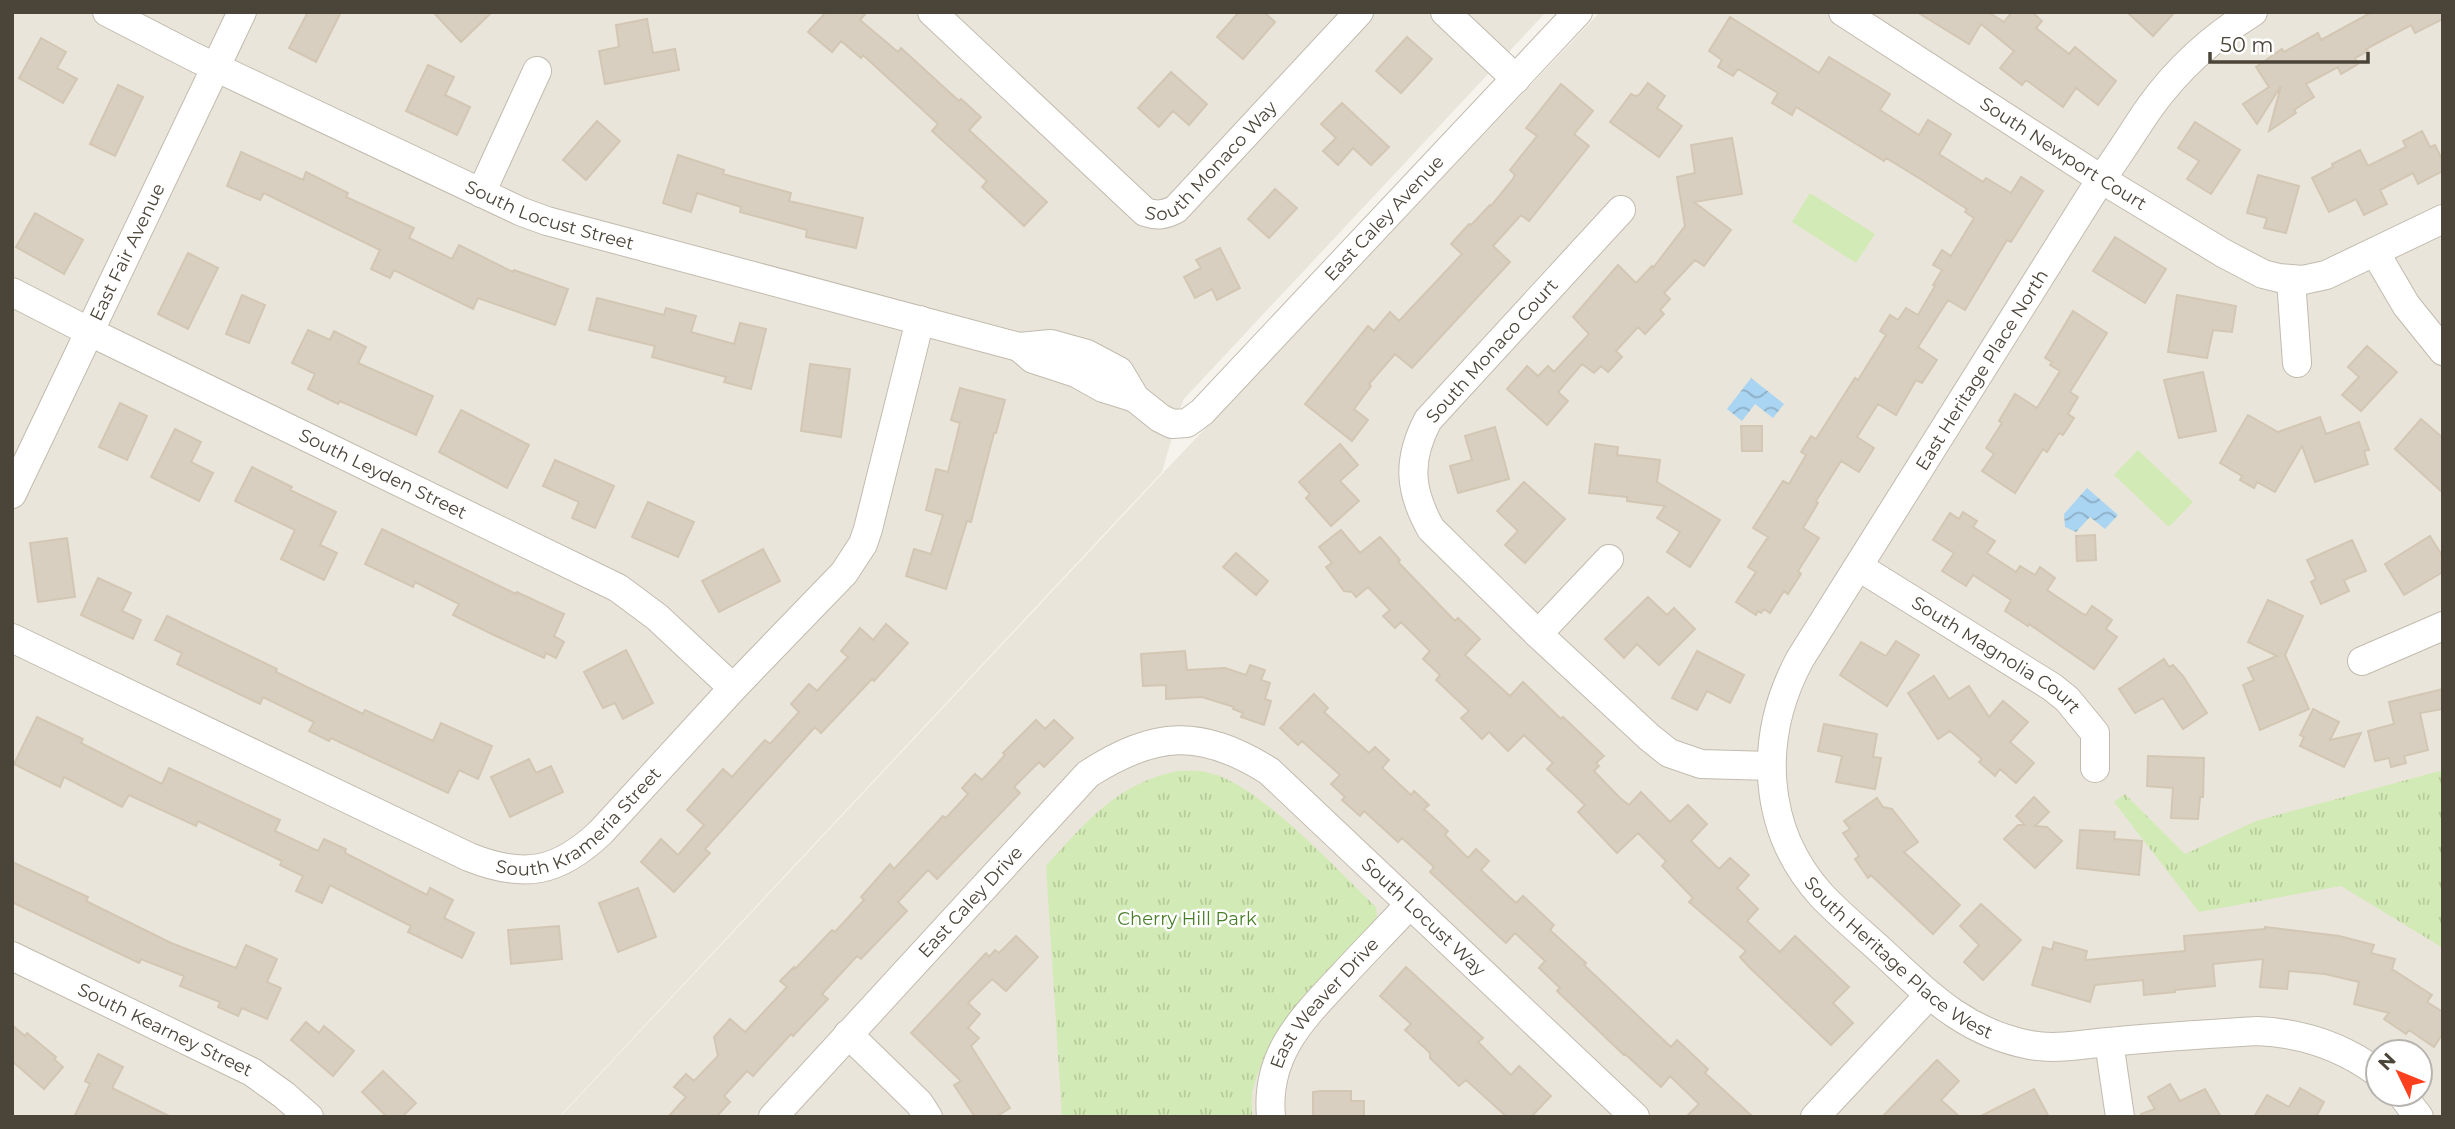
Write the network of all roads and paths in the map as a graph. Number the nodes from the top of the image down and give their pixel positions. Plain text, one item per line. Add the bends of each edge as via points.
1 (107, 12) edge
2 (242, 12) edge
3 (932, 12) edge
4 (1359, 12) edge
5 (1445, 12) edge
6 (1578, 12) edge
7 (1843, 12) edge
8 (2253, 12) edge
9 (216, 67) junction
10 (537, 71) dead end
11 (1516, 79) junction
12 (2101, 179) junction
13 (481, 193) junction
14 (1621, 210) dead end
15 (2443, 219) edge
16 (2375, 252) junction
17 (2291, 280) junction
18 (12, 292) edge
19 (920, 320) junction
20 (90, 332) junction
21 (2443, 351) edge
22 (2297, 363) dead end
23 (1186, 423) joint
24 (12, 494) edge
25 (1609, 559) dead end
26 (1859, 567) junction
27 (2443, 626) edge
28 (1538, 634) junction
29 (12, 638) edge
30 (2362, 661) dead end
31 (733, 688) junction
32 (1197, 741) joint
33 (1772, 766) junction
34 (2095, 768) dead end
35 (1410, 905) junction
36 (12, 956) edge
37 (1929, 995) junction
38 (848, 1034) junction
39 (2109, 1042) junction
40 (2364, 1062) edge
41 (309, 1117) edge
42 (772, 1117) edge
43 (928, 1117) edge
44 (1270, 1117) edge
45 (1635, 1117) edge
46 (1815, 1117) edge
47 (2120, 1117) edge

1 - 9 street, South Locust Street
2 - 9 street, East Fair Avenue
3 - 4 street, South Monaco Way via 1145,212 1155,215 1176,209
5 - 11 street
6 - 11 street, East Caley Avenue
7 - 12 street, South Newport Court
8 - 12 street, East Heritage Place North via 2195,54 2148,109
9 - 13 street, South Locust Street
9 - 20 street, East Fair Avenue
10 - 13 street
11 - 23 street, East Caley Avenue via 1212,402
12 - 17 street, South Newport Court via 2223,253 2263,274
12 - 26 street, East Heritage Place North
13 - 19 street, South Locust Street via 547,221
14 - 28 street, South Monaco Court via 1428,420 1414,451 1414,490 1431,529
15 - 16 street, South Newport Court
16 - 17 street, South Newport Court via 2326,275
16 - 21 street via 2406,305
17 - 22 street
18 - 20 street, South Leyden Street
19 - 23 street, South Locust Street via 1019,347 1033,359 1135,398 1167,422
19 - 31 street, South Krameria Street via 863,544 844,573
20 - 24 street, East Fair Avenue
20 - 31 street, South Leyden Street via 618,588 657,617
25 - 28 street
26 - 33 street, East Heritage Place North via 1791,675 1774,727
26 - 34 street, South Magnolia Court via 2067,699 2095,733
27 - 30 street
28 - 33 street, South Monaco Court via 1669,753 1701,764
29 - 31 street, South Krameria Street via 502,869 554,864 583,849
32 - 35 street, South Locust Way via 1229,748 1269,771
32 - 38 street, East Caley Drive via 1144,744 1088,774
33 - 37 street, South Heritage Place West via 1777,811 1801,868 1822,895
35 - 44 street, East Weaver Drive via 1300,1021 1280,1055 1272,1081
35 - 45 street, South Locust Way
36 - 41 street, South Kearney Street via 252,1072
37 - 39 street, South Heritage Place West via 1982,1031 2008,1040 2058,1048
37 - 46 street
38 - 42 street, East Caley Drive
38 - 43 street
39 - 40 street, South Heritage Place West via 2277,1032 2324,1043
39 - 47 street

